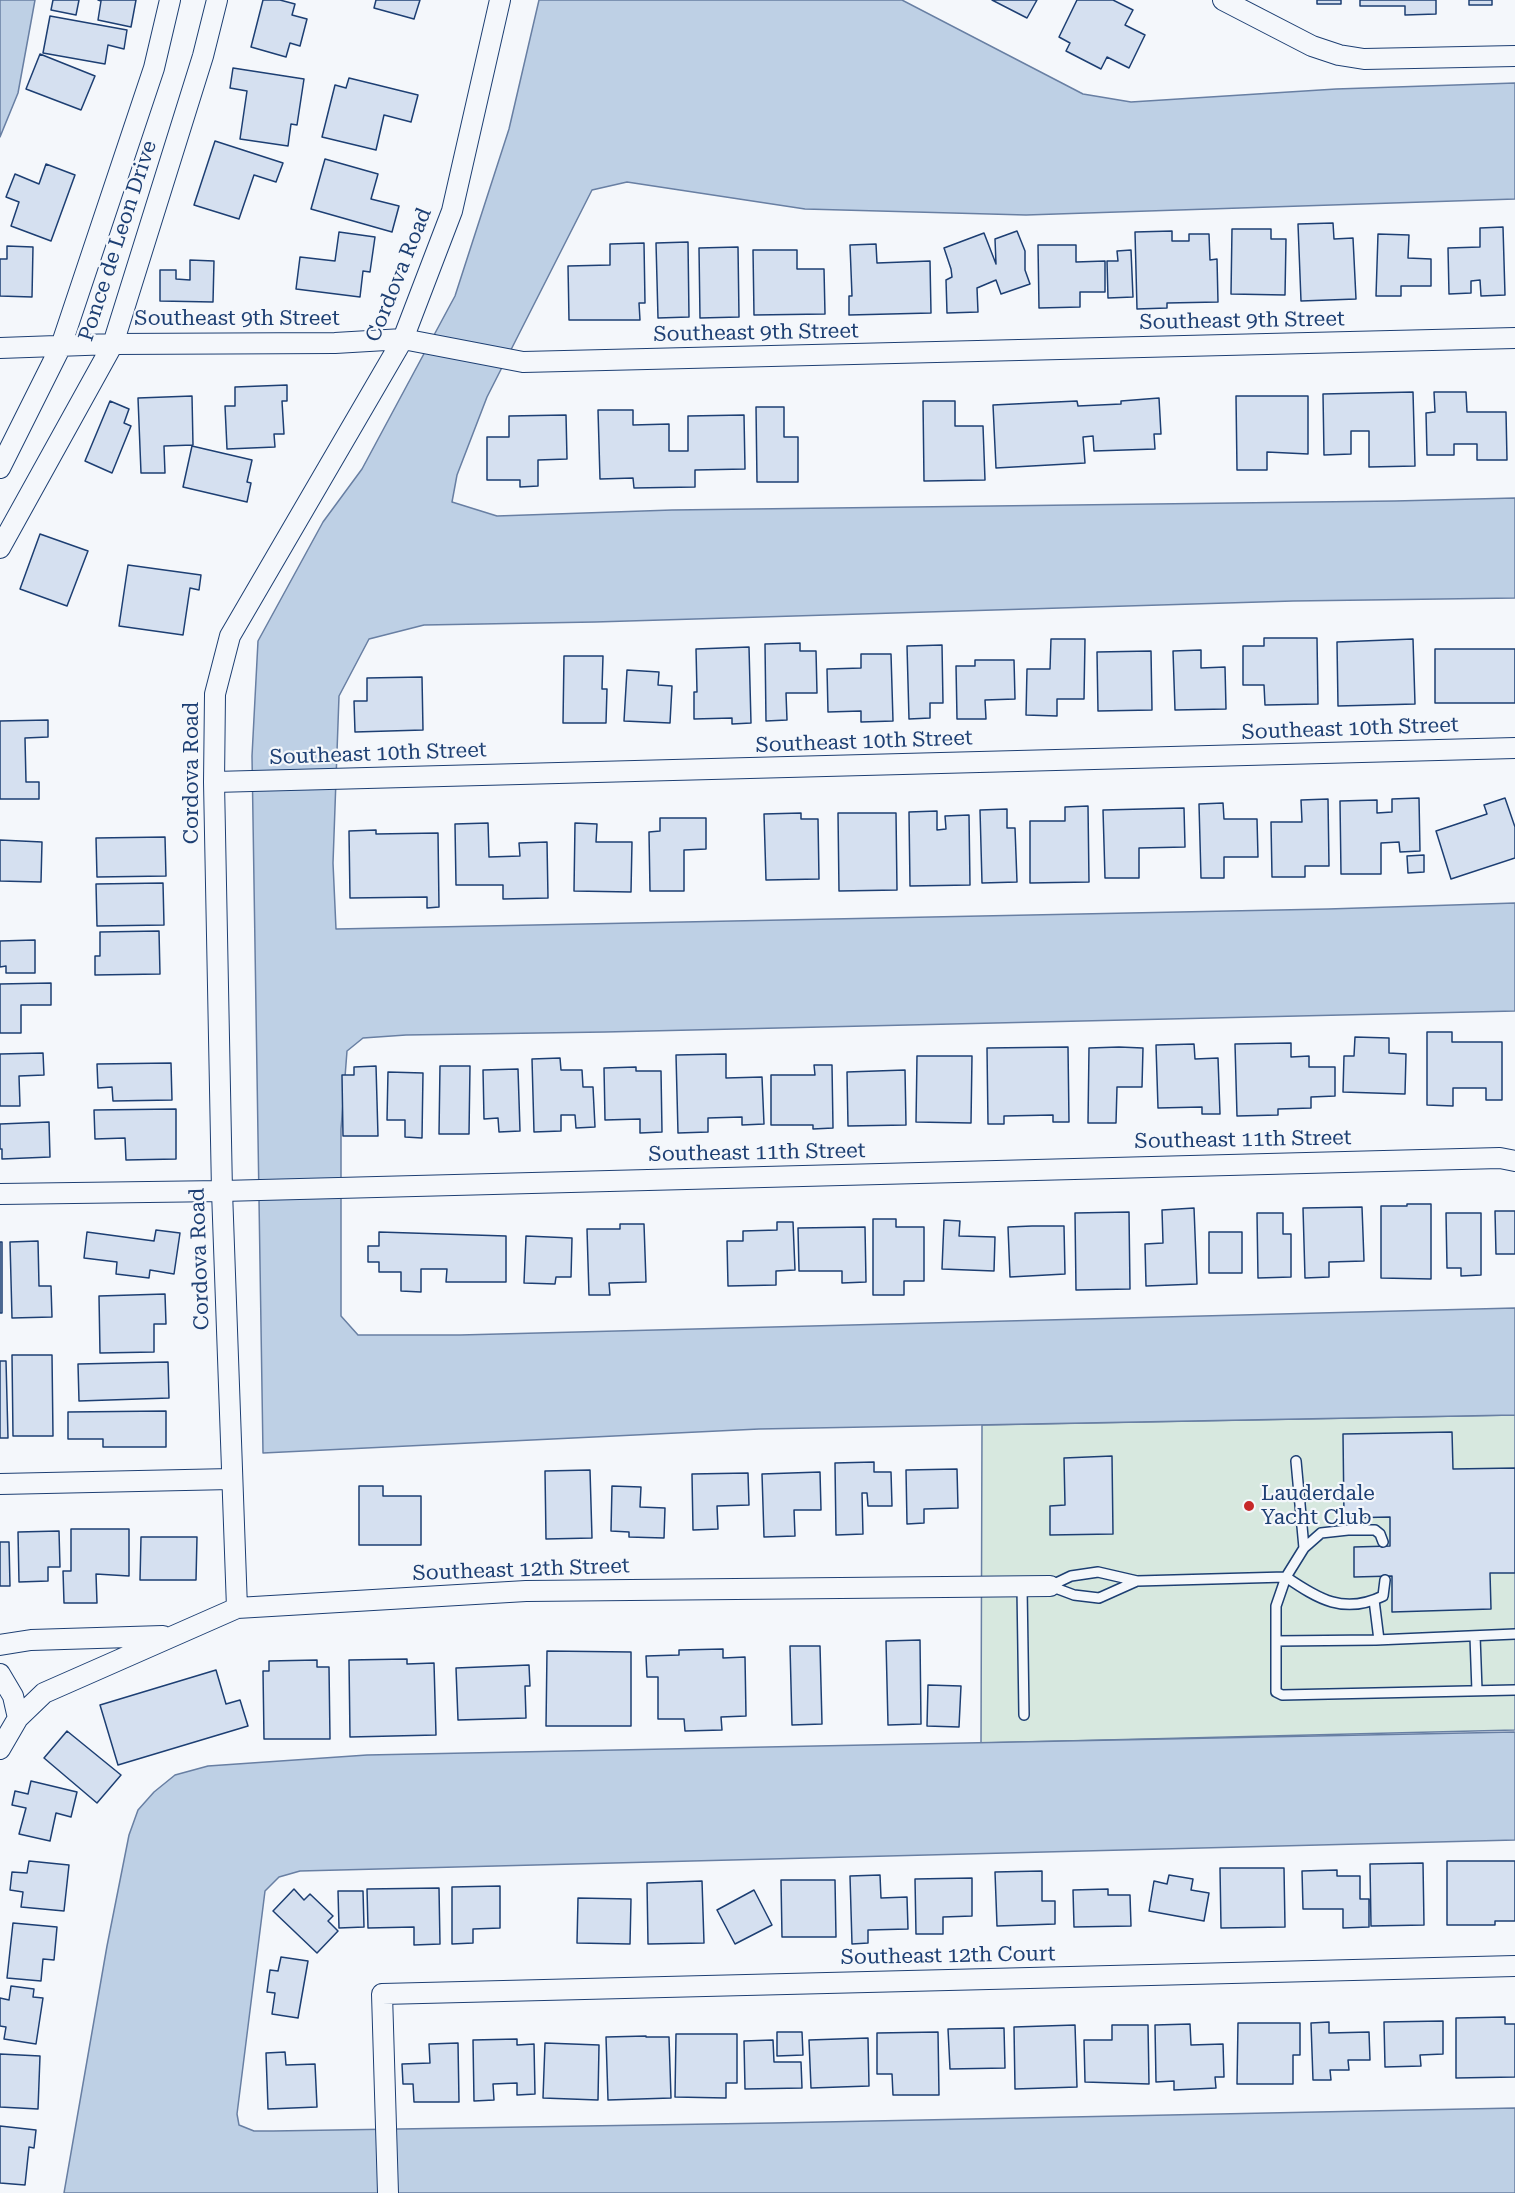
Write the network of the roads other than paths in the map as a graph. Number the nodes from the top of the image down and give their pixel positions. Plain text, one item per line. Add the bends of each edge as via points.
1 (170, 0) edge
2 (217, 0) edge
3 (500, 0) edge
4 (1223, 0) edge
5 (1515, 56) edge
6 (1515, 338) edge
7 (403, 339) junction
8 (113, 344) junction
9 (61, 346) junction
10 (0, 348) edge
11 (0, 468) edge
12 (0, 548) edge
13 (1515, 748) edge
14 (214, 782) junction
15 (1515, 1161) edge
16 (222, 1191) junction
17 (0, 1194) edge
18 (1296, 1461) dead end
19 (231, 1479) junction
20 (0, 1484) edge
21 (1383, 1542) dead end
22 (1304, 1548) junction
23 (1286, 1577) junction
24 (1385, 1580) dead end
25 (1137, 1581) junction
26 (1050, 1586) junction
27 (1022, 1587) junction
28 (1374, 1600) junction
29 (237, 1608) junction
30 (1515, 1634) edge
31 (172, 1636) junction
32 (1475, 1636) junction
33 (1379, 1640) junction
34 (1276, 1641) junction
35 (0, 1646) edge
36 (0, 1674) edge
37 (1477, 1690) junction
38 (1515, 1690) edge
39 (1024, 1714) dead end
40 (18, 1718) junction
41 (0, 1749) edge
42 (1515, 1966) edge
43 (388, 2193) edge

1 - 9 street, Ponce de Leon Drive via 154,68
2 - 8 street, Ponce de Leon Drive
3 - 7 street, Cordova Road via 452,211
4 - 5 street via 1312,46 1339,55 1364,59
6 - 7 street, Southeast 9th Street via 523,362
7 - 8 street, Southeast 9th Street
7 - 14 street, Cordova Road via 230,636 215,694
8 - 9 street, Southeast 9th Street
8 - 12 street, Ponce de Leon Drive
9 - 10 street, Southeast 9th Street
9 - 11 street, Ponce de Leon Drive
13 - 14 street, Southeast 10th Street
14 - 16 street, Cordova Road
15 - 16 street, Southeast 11th Street via 1500,1158
16 - 17 street, Southeast 11th Street
16 - 19 street, Cordova Road
18 - 22 lane
19 - 20 street
19 - 29 street, Cordova Road
21 - 22 lane via 1375,1530 1348,1530 1321,1533
22 - 23 lane
23 - 25 lane
23 - 28 lane via 1313,1596 1337,1604
23 - 34 lane via 1276,1606
24 - 28 lane via 1383,1596
25 - 26 lane via 1098,1572 1071,1576
25 - 26 lane via 1099,1598 1074,1595
26 - 27 street, Southeast 12th Street
27 - 29 street, Southeast 12th Street via 526,1591
27 - 39 lane
28 - 33 lane
29 - 31 street, Southeast 12th Street
30 - 32 lane
31 - 35 street, Southeast 12th Street via 31,1640
31 - 40 street via 44,1693
32 - 33 lane
32 - 37 lane
33 - 34 lane
34 - 37 lane via 1276,1692 1282,1695
36 - 40 street via 13,1696
37 - 38 lane
40 - 41 street
42 - 43 street, Southeast 12th Court via 382,1994

